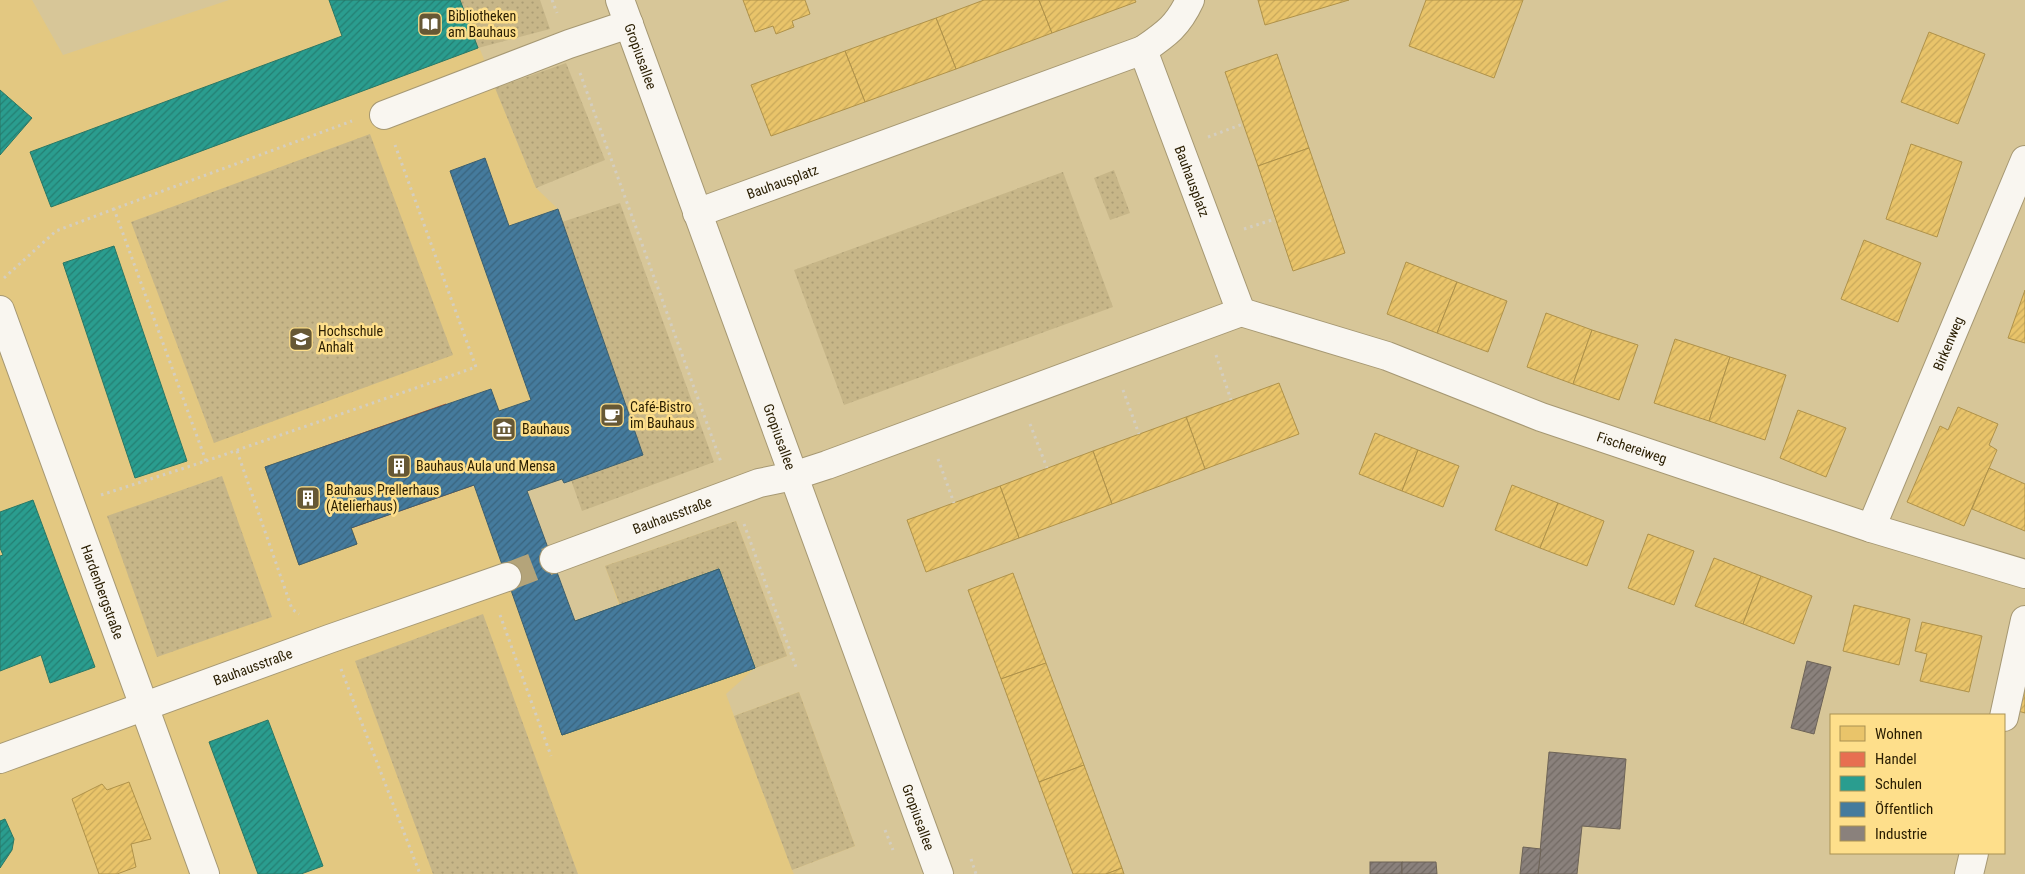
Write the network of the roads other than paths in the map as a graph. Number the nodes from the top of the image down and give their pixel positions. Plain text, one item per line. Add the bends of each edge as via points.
1 (1190, 0) edge
2 (624, 12) edge
3 (1144, 50) junction
4 (384, 115) road end
5 (2025, 160) edge
6 (697, 213) junction
7 (0, 310) edge
8 (1241, 312) junction
9 (793, 476) junction
10 (1871, 528) junction
11 (554, 560) tunnel mouth
12 (2025, 574) edge
13 (498, 580) tunnel mouth
14 (2025, 620) edge
15 (146, 706) junction
16 (2004, 714) edge
17 (0, 759) edge
18 (1974, 854) edge
19 (206, 874) edge
20 (939, 874) edge
21 (1969, 874) edge

1 - 3 street via 1170,32
2 - 4 street via 568,44
2 - 6 street, Gropiusallee
3 - 6 street, Bauhausplatz
3 - 8 street, Bauhausplatz
5 - 10 street, Birkenweg
6 - 9 street, Gropiusallee
7 - 15 street, Hardenbergstraße
8 - 9 street
8 - 10 street, Fischereiweg via 1387,356 1541,417
9 - 11 street, Bauhausstraße via 765,481
9 - 20 street, Gropiusallee
10 - 12 street, Fischereiweg
13 - 15 street, Bauhausstraße
14 - 16 street
15 - 17 street, Bauhausstraße
15 - 19 street, Hardenbergstraße
18 - 21 street

